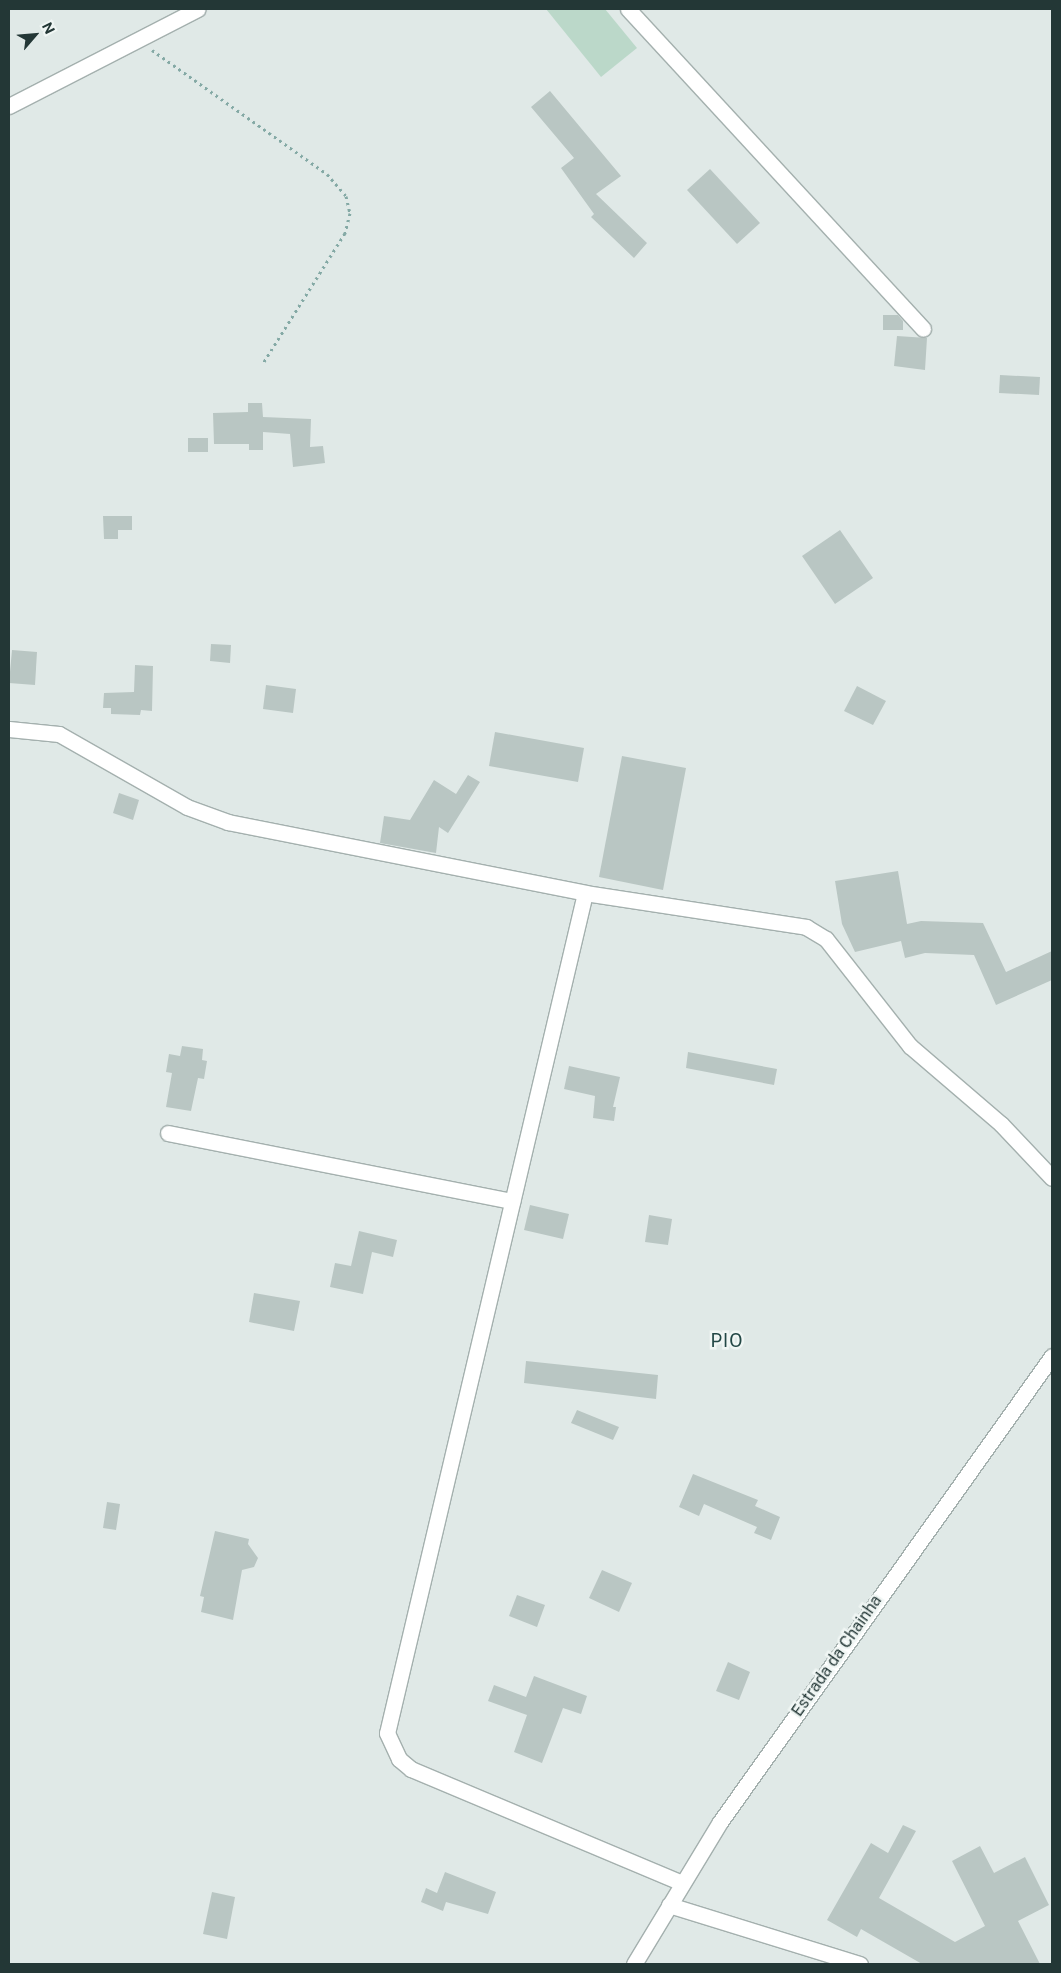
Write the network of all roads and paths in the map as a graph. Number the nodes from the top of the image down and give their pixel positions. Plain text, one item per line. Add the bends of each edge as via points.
1 (198, 9) edge
2 (628, 9) edge
3 (144, 36) junction
4 (9, 106) edge
5 (923, 329) dead end
6 (263, 363) dead end
7 (9, 728) edge
8 (585, 893) junction
9 (168, 1133) dead end
10 (1052, 1178) edge
11 (512, 1201) junction
12 (1052, 1356) edge
13 (682, 1883) junction
14 (669, 1905) junction
15 (634, 1964) edge
16 (860, 1964) edge

1 - 3 street
2 - 5 street
3 - 4 street
3 - 6 path via 158,56 327,174 346,196 350,213 344,233
7 - 8 street via 59,734 187,808 228,822
8 - 10 street via 806,927 826,939 910,1046 1001,1124
8 - 11 street
9 - 11 street
11 - 13 street via 387,1733 399,1759 411,1769
12 - 13 street, Estrada da Chainha via 826,1670 720,1822
13 - 14 street, Estrada da Chainha
14 - 15 street, Estrada da Chainha
14 - 16 street

